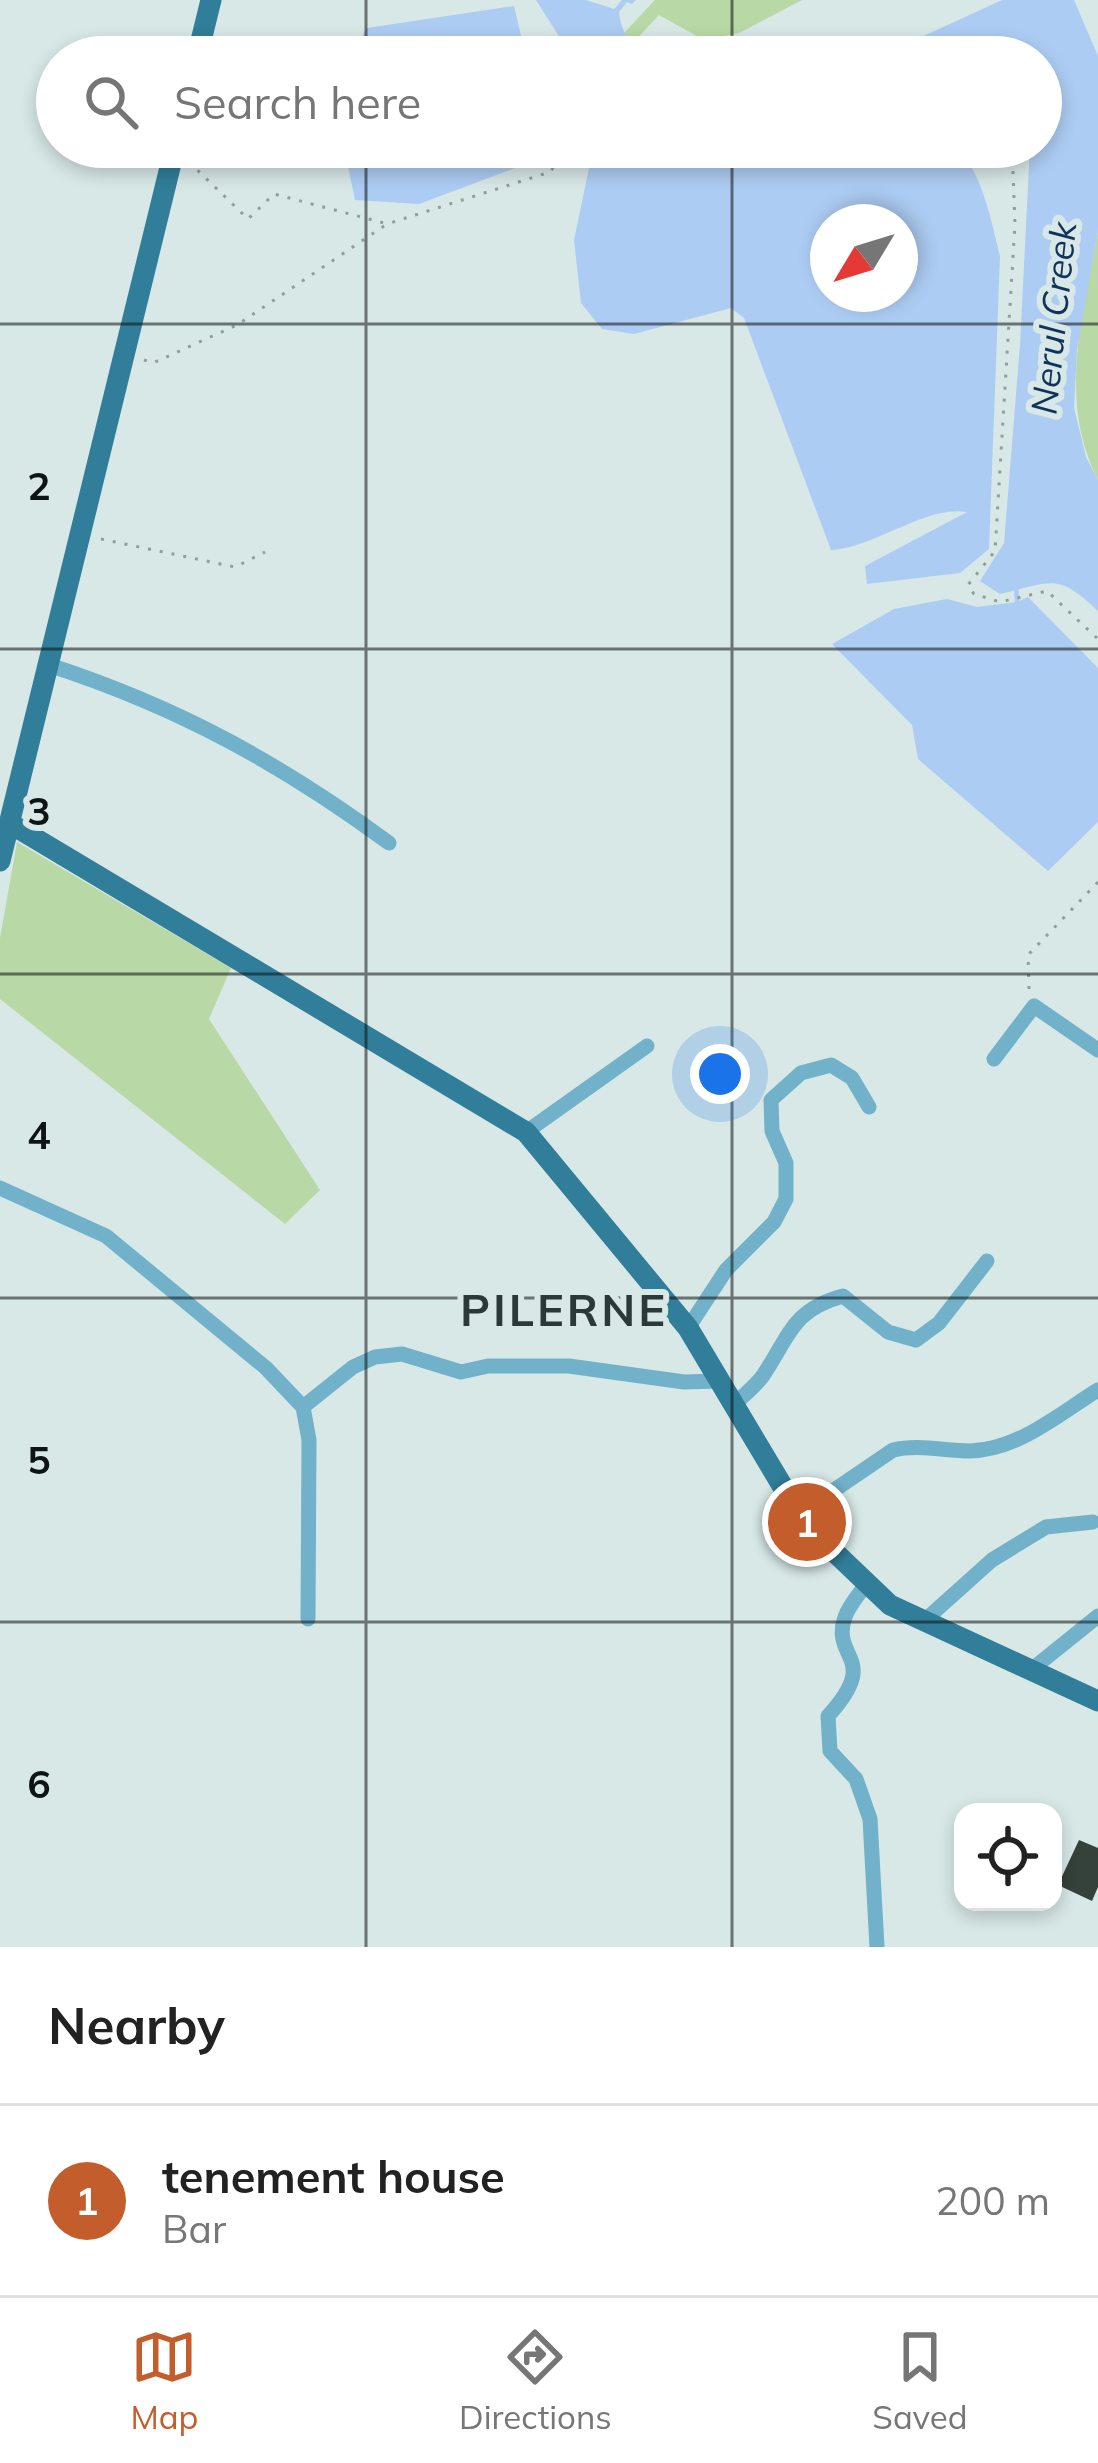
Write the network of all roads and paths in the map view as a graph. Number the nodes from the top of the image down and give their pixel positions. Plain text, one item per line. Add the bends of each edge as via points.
1 (211, 0) edge
2 (202, 36) edge
3 (170, 168) edge
4 (196, 168) edge
5 (553, 168) edge
6 (1013, 168) edge
7 (387, 224) junction
8 (126, 352) junction
9 (81, 535) junction
10 (265, 551) dead end
11 (1098, 639) edge
12 (50, 665) junction
13 (10, 824) junction
14 (389, 843) dead end
15 (0, 862) edge
16 (1098, 882) edge
17 (1034, 1006) junction
18 (647, 1046) dead end
19 (1098, 1050) edge
20 (994, 1059) dead end
21 (869, 1106) dead end
22 (526, 1132) junction
23 (0, 1188) edge
24 (987, 1261) dead end
25 (688, 1328) junction
26 (719, 1381) junction
27 (1098, 1390) edge
28 (734, 1406) junction
29 (303, 1407) junction
30 (799, 1514) junction
31 (1093, 1522) dead end
32 (867, 1583) junction
33 (1098, 1616) edge
34 (308, 1619) dead end
35 (924, 1621) junction
36 (1030, 1670) junction
37 (1098, 1701) edge
38 (877, 1947) edge

1 - 2 main road
3 - 8 main road
4 - 7 path via 248,219 274,194
5 - 7 path
6 - 11 path via 997,534 995,550 968,585 1000,602 1047,591
7 - 8 path via 237,326 152,363
8 - 9 main road
9 - 10 path via 236,567
9 - 12 main road
12 - 13 main road
12 - 14 street via 132,692 230,739
13 - 15 main road
13 - 22 main road
16 - 17 path via 1028,955
17 - 19 street
17 - 20 street
18 - 22 street
21 - 25 street via 853,1078 831,1065 801,1073 771,1100 786,1198
22 - 25 main road
23 - 29 street via 106,1236
24 - 28 street via 916,1340 888,1332 843,1296 823,1301 798,1319
25 - 26 main road
26 - 28 main road
26 - 29 street via 568,1366 461,1372 402,1354 353,1367
27 - 30 street via 1012,1443 893,1450
28 - 30 main road
29 - 34 street
30 - 32 main road
31 - 35 street via 1046,1527 992,1560
32 - 35 main road
32 - 38 street via 844,1618 856,1666 848,1694 828,1716 830,1751 856,1779 870,1819
33 - 36 street
35 - 36 main road
36 - 37 main road

